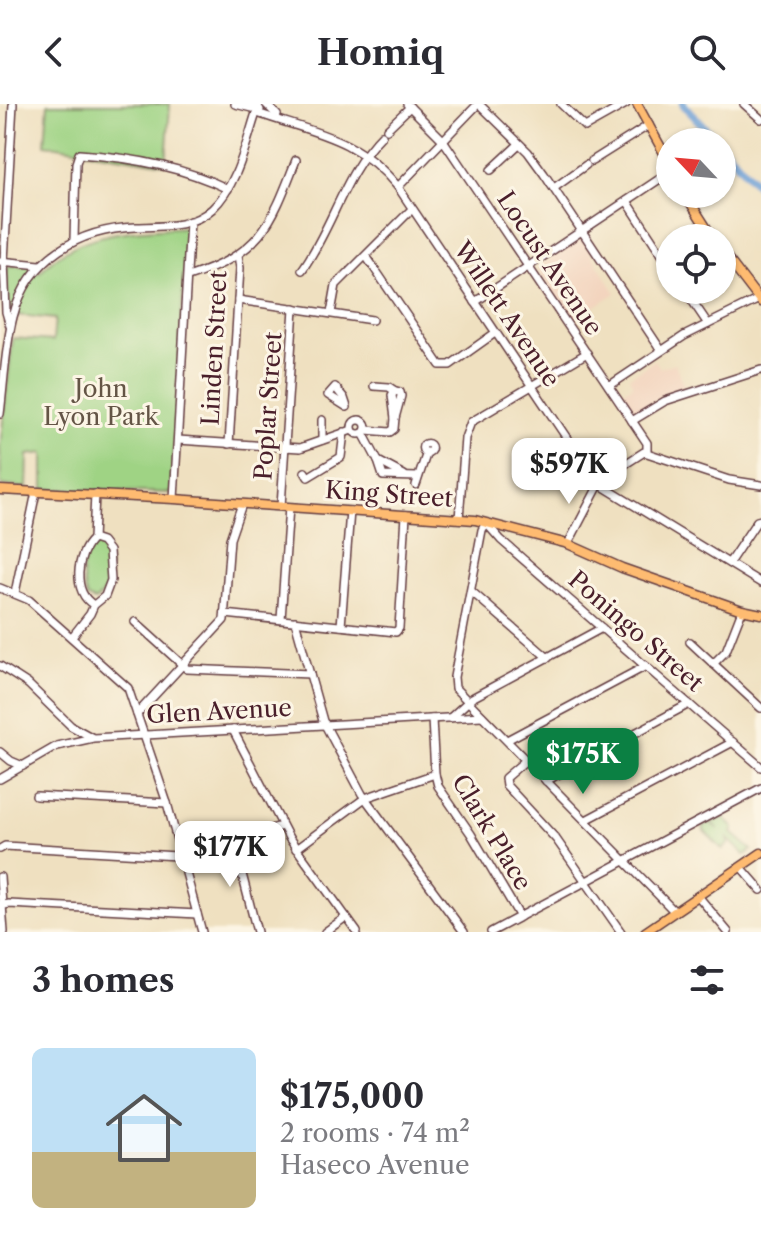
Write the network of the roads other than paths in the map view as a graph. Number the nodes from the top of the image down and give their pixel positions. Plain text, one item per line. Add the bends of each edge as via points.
1 (13, 104) edge
2 (235, 104) edge
3 (266, 104) edge
4 (479, 104) edge
5 (561, 104) edge
6 (626, 104) edge
7 (637, 104) edge
8 (744, 104) edge
9 (408, 105) edge
10 (258, 107) edge
11 (277, 115) junction
12 (0, 116) edge
13 (12, 116) junction
14 (761, 119) edge
15 (299, 125) junction
16 (649, 125) junction
17 (656, 138) edge
18 (443, 140) junction
19 (519, 144) junction
20 (365, 155) junction
21 (296, 160) dead end
22 (491, 170) dead end
23 (656, 181) edge
24 (398, 187) junction
25 (554, 188) junction
26 (228, 189) junction
27 (627, 201) junction
28 (412, 209) junction
29 (190, 221) junction
30 (582, 230) junction
31 (74, 240) junction
32 (656, 246) edge
33 (238, 255) junction
34 (366, 256) junction
35 (2, 261) edge
36 (40, 265) junction
37 (529, 266) junction
38 (736, 269) edge
39 (302, 270) dead end
40 (188, 277) junction
41 (238, 300) junction
42 (760, 301) edge
43 (475, 302) junction
44 (694, 304) edge
45 (294, 308) junction
46 (331, 313) junction
47 (372, 320) dead end
48 (708, 324) junction
49 (10, 328) junction
50 (495, 333) junction
51 (661, 350) junction
52 (587, 353) junction
53 (761, 370) edge
54 (374, 386) dead end
55 (531, 386) junction
56 (609, 386) junction
57 (347, 407) dead end
58 (0, 414) edge
59 (322, 420) dead end
60 (357, 420) junction
61 (632, 421) junction
62 (348, 431) junction
63 (364, 432) junction
64 (178, 440) junction
65 (322, 440) junction
66 (229, 444) junction
67 (284, 447) junction
68 (427, 452) dead end
69 (647, 452) junction
70 (305, 472) dead end
71 (599, 484) junction
72 (761, 485) edge
73 (0, 490) edge
74 (36, 492) junction
75 (95, 494) junction
76 (174, 499) junction
77 (242, 504) junction
78 (285, 507) junction
79 (350, 511) junction
80 (406, 515) junction
81 (459, 519) junction
82 (761, 520) edge
83 (486, 523) junction
84 (93, 539) junction
85 (568, 544) junction
86 (729, 563) junction
87 (761, 583) edge
88 (0, 588) edge
89 (471, 591) junction
90 (15, 593) junction
91 (94, 605) junction
92 (742, 610) junction
93 (225, 614) junction
94 (761, 614) edge
95 (281, 619) junction
96 (295, 621) junction
97 (135, 622) dead end
98 (341, 626) junction
99 (602, 628) junction
100 (72, 637) junction
101 (690, 642) dead end
102 (548, 658) junction
103 (713, 664) junction
104 (0, 666) edge
105 (182, 666) junction
106 (646, 666) junction
107 (310, 674) junction
108 (468, 702) junction
109 (689, 704) junction
110 (761, 708) edge
111 (137, 714) junction
112 (482, 716) junction
113 (450, 718) junction
114 (432, 719) junction
115 (325, 725) junction
116 (71, 726) junction
117 (233, 730) junction
118 (144, 736) junction
119 (93, 738) junction
120 (507, 740) junction
121 (733, 742) junction
122 (69, 743) junction
123 (3, 755) edge
124 (526, 760) junction
125 (23, 766) junction
126 (761, 767) edge
127 (435, 774) junction
128 (2, 777) edge
129 (546, 781) junction
130 (761, 788) edge
131 (36, 796) dead end
132 (365, 798) junction
133 (167, 803) junction
134 (586, 820) junction
135 (282, 826) junction
136 (233, 839) junction
137 (0, 849) edge
138 (296, 849) junction
139 (761, 853) edge
140 (181, 854) junction
141 (625, 861) junction
142 (741, 867) junction
143 (0, 877) edge
144 (586, 882) junction
145 (761, 890) edge
146 (698, 896) junction
147 (1, 906) edge
148 (675, 912) junction
149 (197, 914) junction
150 (346, 917) junction
151 (520, 917) junction
152 (657, 929) edge
153 (4, 932) edge
154 (202, 932) edge
155 (257, 932) edge
156 (325, 932) edge
157 (357, 932) edge
158 (464, 932) edge
159 (491, 932) edge
160 (621, 932) edge
161 (645, 932) edge
162 (728, 932) edge

1 - 13 street
2 - 10 street, Willett Avenue
3 - 11 street
4 - 18 street
4 - 19 street
5 - 6 street via 588,127
7 - 16 main road
8 - 14 street
9 - 18 street, Locust Avenue
9 - 20 street
10 - 11 street, Willett Avenue
10 - 15 street, Willett Avenue via 275,119
10 - 26 street
11 - 15 street, Willett Avenue
12 - 13 street
13 - 35 street
15 - 20 street, Willett Avenue via 338,138
16 - 17 main road
16 - 25 street
18 - 24 street
18 - 37 street, Locust Avenue
19 - 22 street
19 - 25 street
20 - 24 street, Willett Avenue
20 - 39 street
21 - 33 street via 274,215
23 - 27 street
24 - 28 street, Willett Avenue
25 - 30 street
26 - 29 street via 213,208
26 - 31 street via 178,170 79,154
27 - 30 street
27 - 32 street
28 - 34 street
28 - 43 street, Willett Avenue
29 - 31 street via 104,229
29 - 40 street
30 - 37 street
30 - 51 street
31 - 36 street
33 - 40 street
33 - 41 street, Linden Street
34 - 46 street via 336,285
34 - 50 street via 443,366
35 - 36 street
35 - 49 street
36 - 49 street via 20,295
37 - 43 street
37 - 52 street, Locust Avenue
38 - 42 main road
40 - 64 street
41 - 45 street
41 - 66 street, Linden Street
42 - 48 street
43 - 50 street, Willett Avenue
44 - 48 street
45 - 46 street
45 - 67 street, Poplar Street
46 - 47 street
48 - 51 street
49 - 58 street
50 - 55 street, Willett Avenue
51 - 56 street
52 - 55 street
52 - 56 street, Locust Avenue
53 - 61 street via 665,401
54 - 63 street via 395,391 394,429
55 - 71 street, Willett Avenue
55 - 81 street via 467,429
56 - 61 street, Locust Avenue
57 - 60 street
59 - 65 street
60 - 62 street
60 - 63 street via 364,422
61 - 69 street, Locust Avenue
62 - 63 street
62 - 65 street
62 - 70 street via 339,460 308,477
63 - 68 street via 378,461 416,481
64 - 66 street
64 - 76 street
65 - 67 street via 305,448
66 - 67 street
67 - 78 street, Poplar Street
69 - 71 street
69 - 72 street via 729,480
71 - 85 street
71 - 86 street, Willett Avenue
73 - 74 main road, King Street
74 - 75 main road, King Street
74 - 90 street
75 - 76 main road, King Street
75 - 84 street
76 - 77 main road, King Street
77 - 78 main road, King Street
77 - 93 street via 230,539
78 - 79 main road, King Street
78 - 95 street, Poplar Street
79 - 80 main road, King Street
79 - 98 street
80 - 81 main road, King Street
80 - 98 street via 398,630
81 - 83 main road, King Street
82 - 86 street
83 - 85 main road, King Street
83 - 89 street
83 - 99 street, Poningo Street
84 - 91 street via 83,552 79,578 85,600
84 - 91 street via 107,546 111,555 108,590
85 - 92 main road, King Street
86 - 87 street, Willett Avenue
88 - 90 street
89 - 102 street
89 - 108 street via 454,684
90 - 100 street
91 - 100 street
92 - 94 main road, King Street
92 - 103 street via 726,651
93 - 95 street
93 - 105 street
95 - 96 street
96 - 98 street
96 - 107 street
97 - 105 street
99 - 102 street
99 - 106 street, Poningo Street
100 - 111 street via 123,682
101 - 103 street
102 - 108 street
103 - 110 street
104 - 116 street via 28,684
105 - 107 street
105 - 111 street
106 - 109 street, Poningo Street
106 - 120 street
107 - 115 street
108 - 112 street
108 - 113 street
109 - 121 street, Poningo Street
109 - 129 street
111 - 118 street
112 - 113 street, Glen Avenue
112 - 120 street
113 - 114 street, Glen Avenue
114 - 115 street, Glen Avenue
114 - 127 street, Clark Place
115 - 117 street, Glen Avenue
115 - 132 street
116 - 119 street
116 - 122 street
117 - 118 street, Glen Avenue
117 - 135 street
118 - 119 street, Glen Avenue
118 - 133 street
119 - 122 street, Glen Avenue
120 - 124 street
121 - 126 street, Poningo Street
121 - 134 street
122 - 125 street, Glen Avenue
123 - 125 street
123 - 128 street
124 - 129 street
124 - 144 street via 505,781
125 - 128 street, Glen Avenue
127 - 132 street
127 - 151 street, Clark Place
129 - 134 street
130 - 141 street
131 - 133 street
132 - 138 street
132 - 158 street
133 - 140 street
134 - 141 street
135 - 136 street
135 - 138 street
136 - 140 street
136 - 155 street
137 - 140 street
138 - 150 street
139 - 142 main road
140 - 149 street
141 - 144 street
141 - 148 street
142 - 145 street
142 - 146 main road
143 - 147 street
144 - 151 street
144 - 160 street
146 - 148 main road
146 - 162 street
147 - 149 street
147 - 153 street
148 - 152 main road
149 - 154 street
150 - 156 street
150 - 157 street
151 - 159 street
152 - 161 main road

